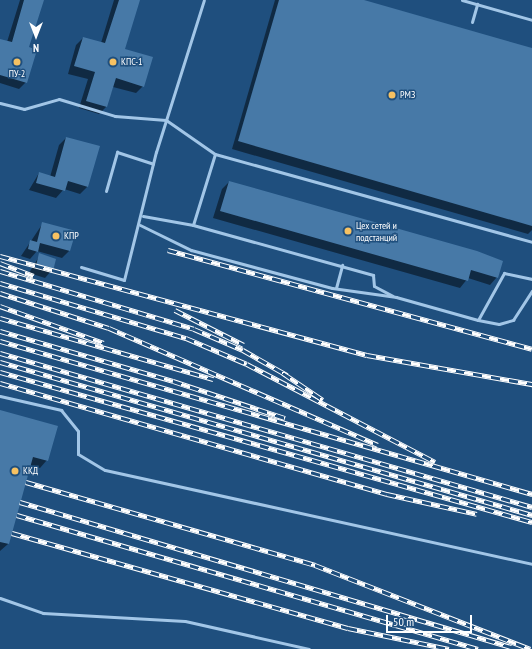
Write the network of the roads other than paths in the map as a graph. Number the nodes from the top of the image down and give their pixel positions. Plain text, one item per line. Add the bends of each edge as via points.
1 (204, 0) edge
2 (462, 0) edge
3 (478, 4) junction
4 (532, 20) edge
5 (472, 22) dead end
6 (0, 103) edge
7 (166, 120) junction
8 (215, 154) junction
9 (153, 164) junction
10 (106, 191) dead end
11 (143, 216) junction
12 (140, 225) junction
13 (193, 225) junction
14 (532, 242) edge
15 (342, 265) junction
16 (81, 267) dead end
17 (532, 279) edge
18 (336, 288) junction
19 (532, 291) edge
20 (396, 297) junction
21 (478, 320) junction
22 (0, 396) edge
23 (532, 564) edge
24 (0, 598) edge
25 (309, 649) edge

1 - 7 lane
2 - 3 lane
3 - 4 lane
3 - 5 lane
6 - 7 lane via 24,109 59,99 115,116
7 - 8 lane
7 - 9 lane
8 - 13 lane
8 - 14 lane
9 - 10 lane via 117,152
9 - 11 lane
11 - 12 lane
11 - 13 lane
12 - 16 lane via 124,280
12 - 18 lane via 191,250
13 - 15 lane
15 - 18 lane
15 - 20 lane via 373,275 374,286
17 - 21 lane via 504,272
18 - 20 lane
19 - 21 lane via 513,320 498,324
20 - 21 lane
22 - 23 lane via 61,410 78,431 78,454 105,470
24 - 25 lane via 43,613 185,621

